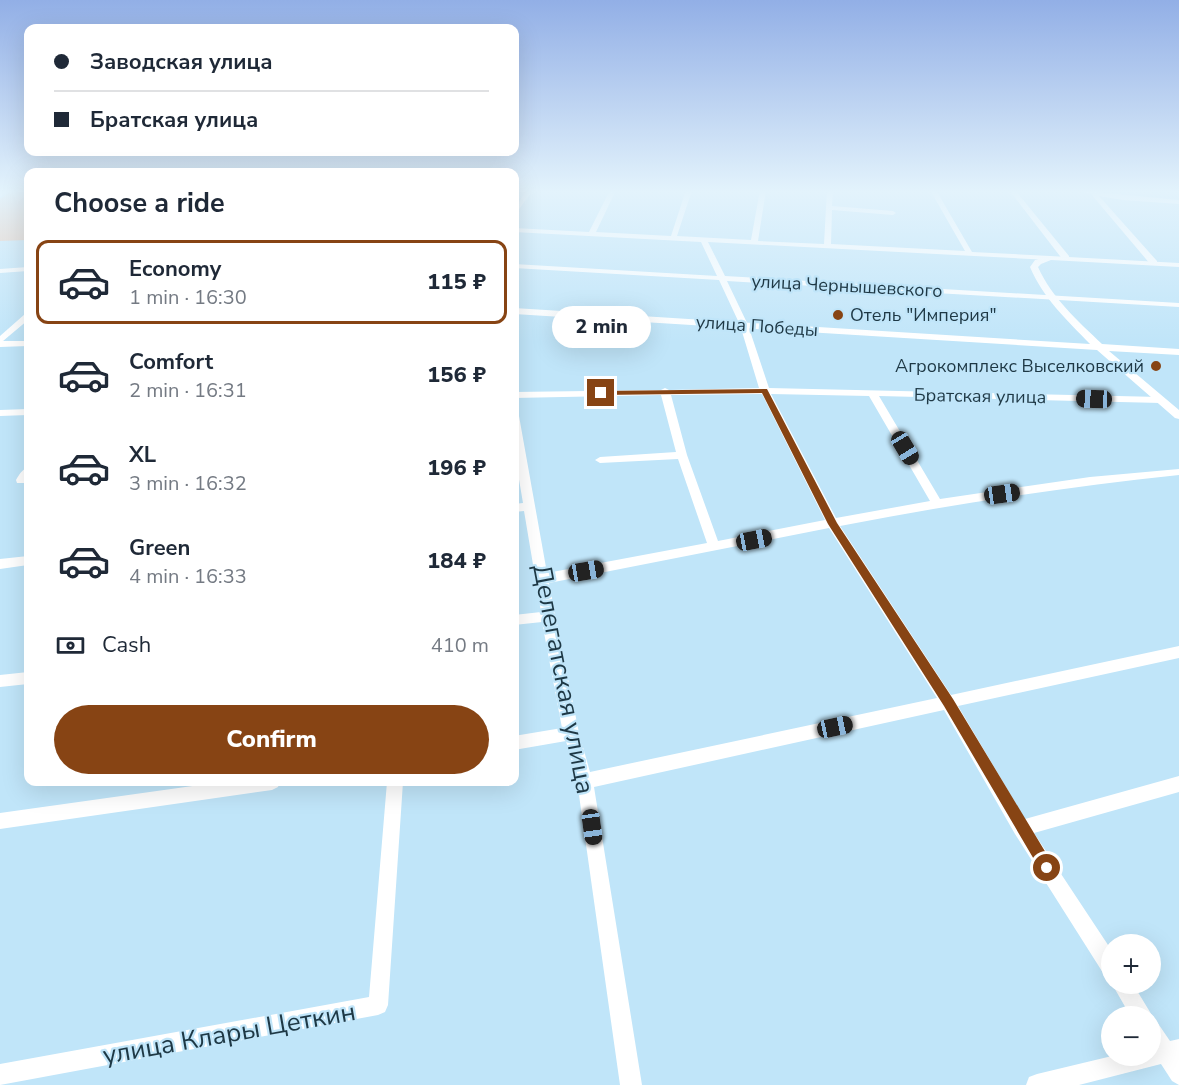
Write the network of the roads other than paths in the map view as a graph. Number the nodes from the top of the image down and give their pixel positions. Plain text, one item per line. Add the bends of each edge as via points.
1 (704, 240) edge
2 (715, 241) edge
3 (827, 241) edge
4 (962, 241) edge
5 (1052, 241) edge
6 (1135, 241) edge
7 (754, 243) joint
8 (827, 246) junction
9 (970, 254) junction
10 (1050, 258) junction
11 (1066, 258) junction
12 (1154, 263) junction
13 (1179, 265) edge
14 (519, 266) edge
15 (24, 269) edge
16 (0, 271) edge
17 (722, 279) junction
18 (1052, 297) junction
19 (1179, 304) edge
20 (519, 311) edge
21 (24, 320) edge
22 (744, 325) junction
23 (0, 342) edge
24 (24, 344) edge
25 (1098, 347) junction
26 (1179, 352) edge
27 (665, 391) junction
28 (765, 391) junction
29 (872, 393) junction
30 (519, 395) edge
31 (1161, 400) junction
32 (24, 412) edge
33 (0, 413) edge
34 (1179, 416) edge
35 (682, 455) junction
36 (600, 460) dead end
37 (1179, 472) edge
38 (519, 473) edge
39 (937, 503) junction
40 (522, 507) edge
41 (833, 524) junction
42 (714, 547) junction
43 (24, 561) edge
44 (0, 564) edge
45 (543, 579) junction
46 (548, 616) junction
47 (519, 619) edge
48 (1179, 652) edge
49 (24, 678) edge
50 (0, 681) edge
51 (948, 703) junction
52 (571, 733) junction
53 (519, 742) edge
54 (585, 781) junction
55 (1179, 784) edge
56 (244, 786) edge
57 (395, 786) edge
58 (0, 821) edge
59 (1021, 828) junction
60 (1101, 952) edge
61 (1161, 1040) edge
62 (1172, 1051) edge
63 (1179, 1074) edge
64 (0, 1075) edge
65 (631, 1085) edge
66 (1037, 1085) edge

1 - 17 street
2 - 7 street
3 - 8 street
4 - 9 street
5 - 11 street
6 - 12 street
7 - 8 street
8 - 9 street
9 - 10 street
10 - 11 street
10 - 18 street via 1034,267
11 - 12 street
12 - 13 street
14 - 17 street, улица Чернышевского
15 - 16 street
17 - 18 street, улица Чернышевского
17 - 22 street
18 - 19 street, улица Чернышевского
18 - 25 street
20 - 22 street, улица Победы
21 - 23 street
22 - 25 street, улица Победы
22 - 28 street
23 - 24 street
25 - 26 street, улица Победы
25 - 31 street
27 - 28 street, Братская улица
27 - 30 street, Братская улица
27 - 35 street
28 - 29 street, Братская улица
28 - 41 street
29 - 31 street, Братская улица
29 - 39 street, Братская улица
31 - 34 street
32 - 33 street
35 - 36 street
35 - 42 street
37 - 39 street
38 - 40 street, Делегатская улица
39 - 41 street
40 - 45 street, Делегатская улица
41 - 42 street
41 - 51 street
42 - 45 street
43 - 44 street
45 - 46 street, Делегатская улица
46 - 47 street
46 - 52 street, Делегатская улица
48 - 51 street
49 - 50 street
51 - 54 street
51 - 59 street
52 - 53 street
52 - 54 street, Делегатская улица
54 - 65 street, Делегатская улица
55 - 59 street
56 - 58 street
57 - 64 street, улица Клары Цеткин via 378,1005
59 - 60 street
61 - 62 street
62 - 63 street
62 - 66 street

